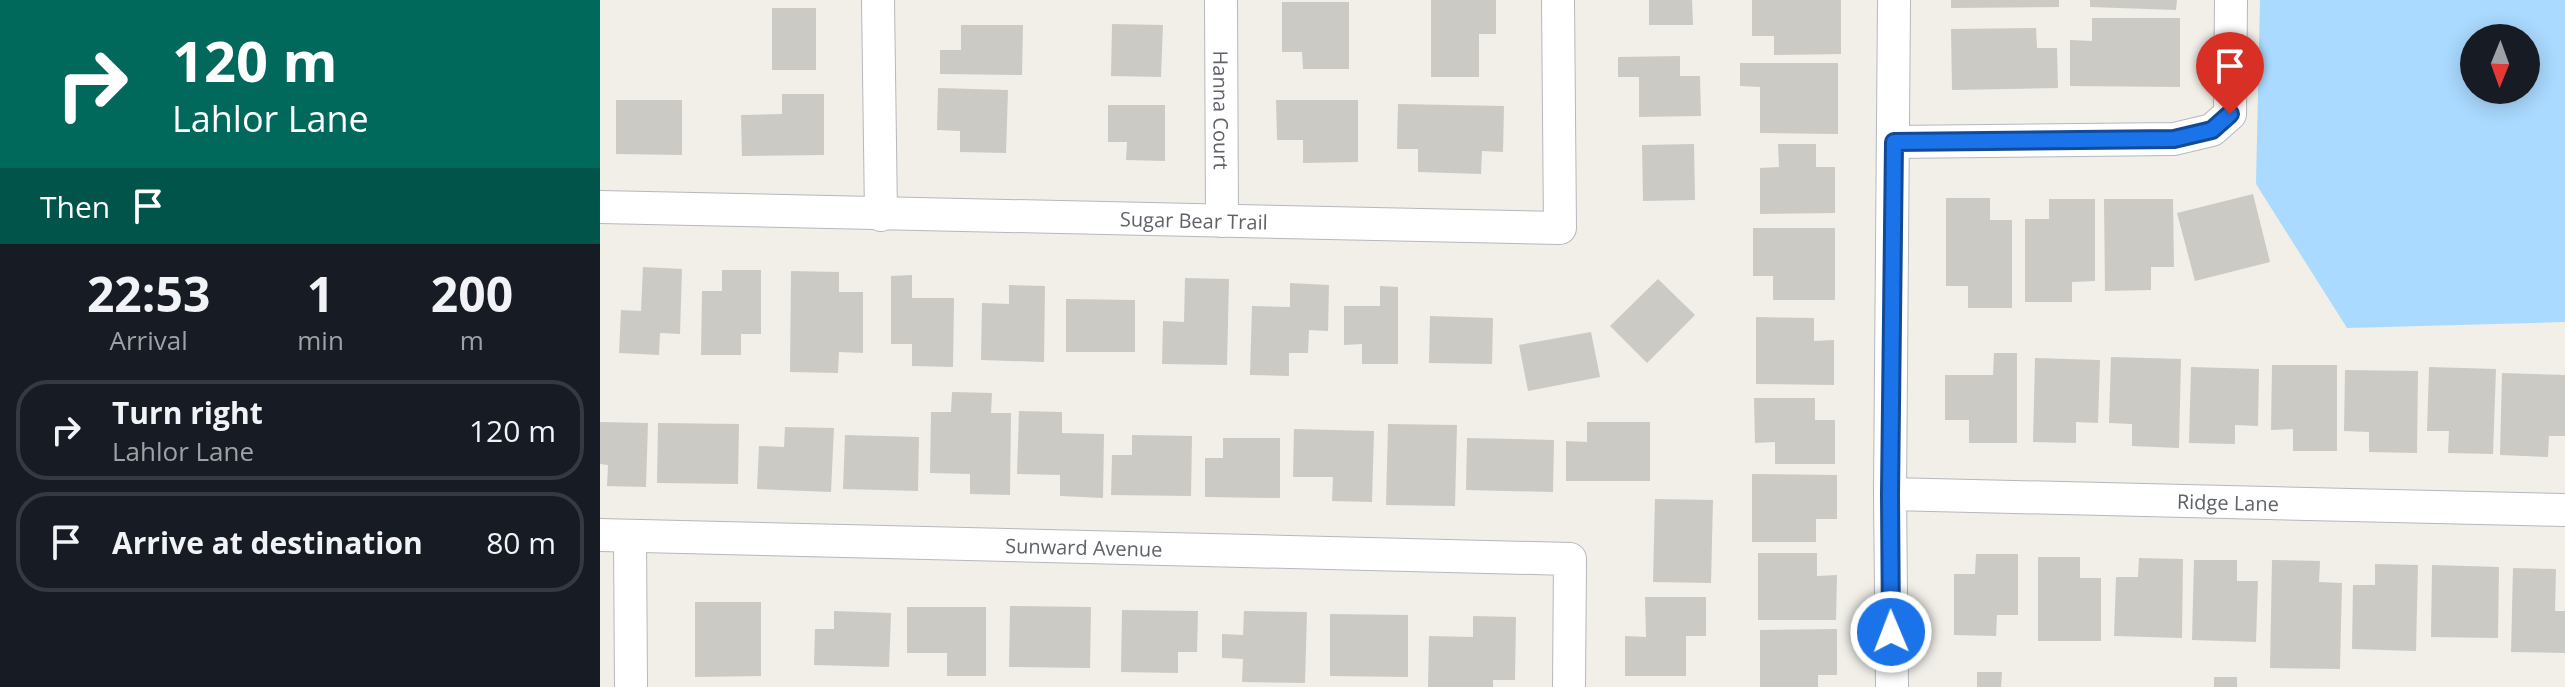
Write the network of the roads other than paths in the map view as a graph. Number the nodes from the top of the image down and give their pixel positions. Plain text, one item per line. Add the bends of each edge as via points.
1 (878, 0) edge
2 (1221, 0) edge
3 (1558, 0) edge
4 (1894, 0) edge
5 (2231, 0) edge
6 (1894, 142) junction
7 (600, 207) edge
8 (881, 215) junction
9 (1222, 221) junction
10 (1890, 494) junction
11 (2565, 510) edge
12 (615, 535) edge
13 (631, 687) edge
14 (1569, 687) edge
15 (1892, 687) edge

1 - 8 street
2 - 9 street, Hanna Court
3 - 9 street, Sugar Bear Trail via 1560,228
4 - 6 street
5 - 6 street via 2230,114 2212,130 2174,139
6 - 10 street
7 - 8 street, Sugar Bear Trail
8 - 9 street, Sugar Bear Trail
10 - 11 street, Ridge Lane
10 - 15 street
12 - 13 street
12 - 14 street, Sunward Avenue via 1570,559

